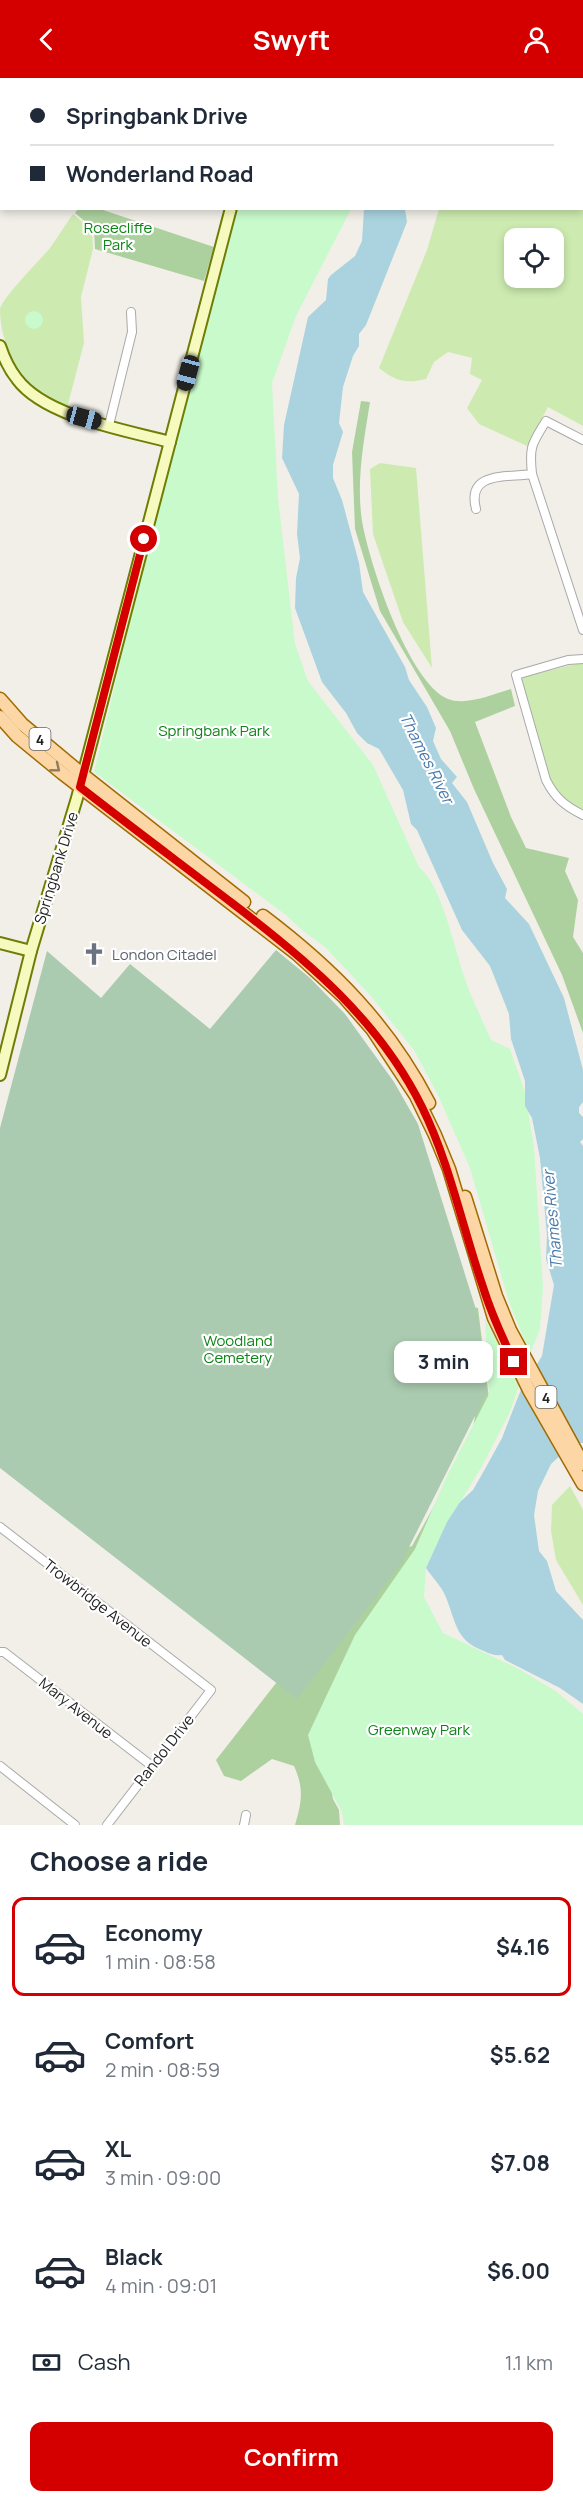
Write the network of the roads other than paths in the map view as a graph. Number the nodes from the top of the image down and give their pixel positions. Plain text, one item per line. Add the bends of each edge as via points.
1 (229, 210) edge
2 (131, 312) dead end
3 (0, 346) edge
4 (109, 425) junction
5 (583, 440) edge
6 (170, 442) junction
7 (532, 474) junction
8 (476, 509) dead end
9 (583, 630) edge
10 (583, 659) edge
11 (0, 699) edge
12 (0, 717) edge
13 (81, 781) junction
14 (583, 815) edge
15 (0, 943) edge
16 (31, 951) junction
17 (0, 1075) edge
18 (505, 1332) junction
19 (583, 1464) edge
20 (582, 1483) edge
21 (0, 1527) edge
22 (0, 1652) edge
23 (196, 1678) joint
24 (0, 1766) edge
25 (152, 1766) junction
26 (246, 1815) dead end
27 (75, 1825) edge
28 (107, 1825) edge
29 (244, 1825) edge

1 - 6 main road, Springbank Drive
2 - 4 street via 132,332
3 - 4 main road via 18,381 50,406
4 - 6 main road
5 - 7 street via 546,421 530,452
6 - 13 main road, Springbank Drive
7 - 8 street via 485,480 478,486
7 - 9 street
10 - 14 street via 516,675 546,780 553,794
11 - 13 main road, 4
12 -> 13 main road, 4 via 17,736
13 - 16 main road, Springbank Drive
13 - 18 main road, 4 via 112,812 297,954 372,1029 410,1087 435,1135 482,1285
13 - 18 main road, 4 via 289,936 342,982 386,1033 420,1085 444,1135
15 - 16 main road
16 - 17 main road, Springbank Drive
18 - 19 main road, 4
18 - 20 main road via 529,1390
21 - 23 street, Trowbridge Avenue
22 - 25 street, Mary Avenue
23 - 25 street, Randol Drive via 211,1690
24 - 27 street
25 - 28 street, Randol Drive
26 - 29 street

